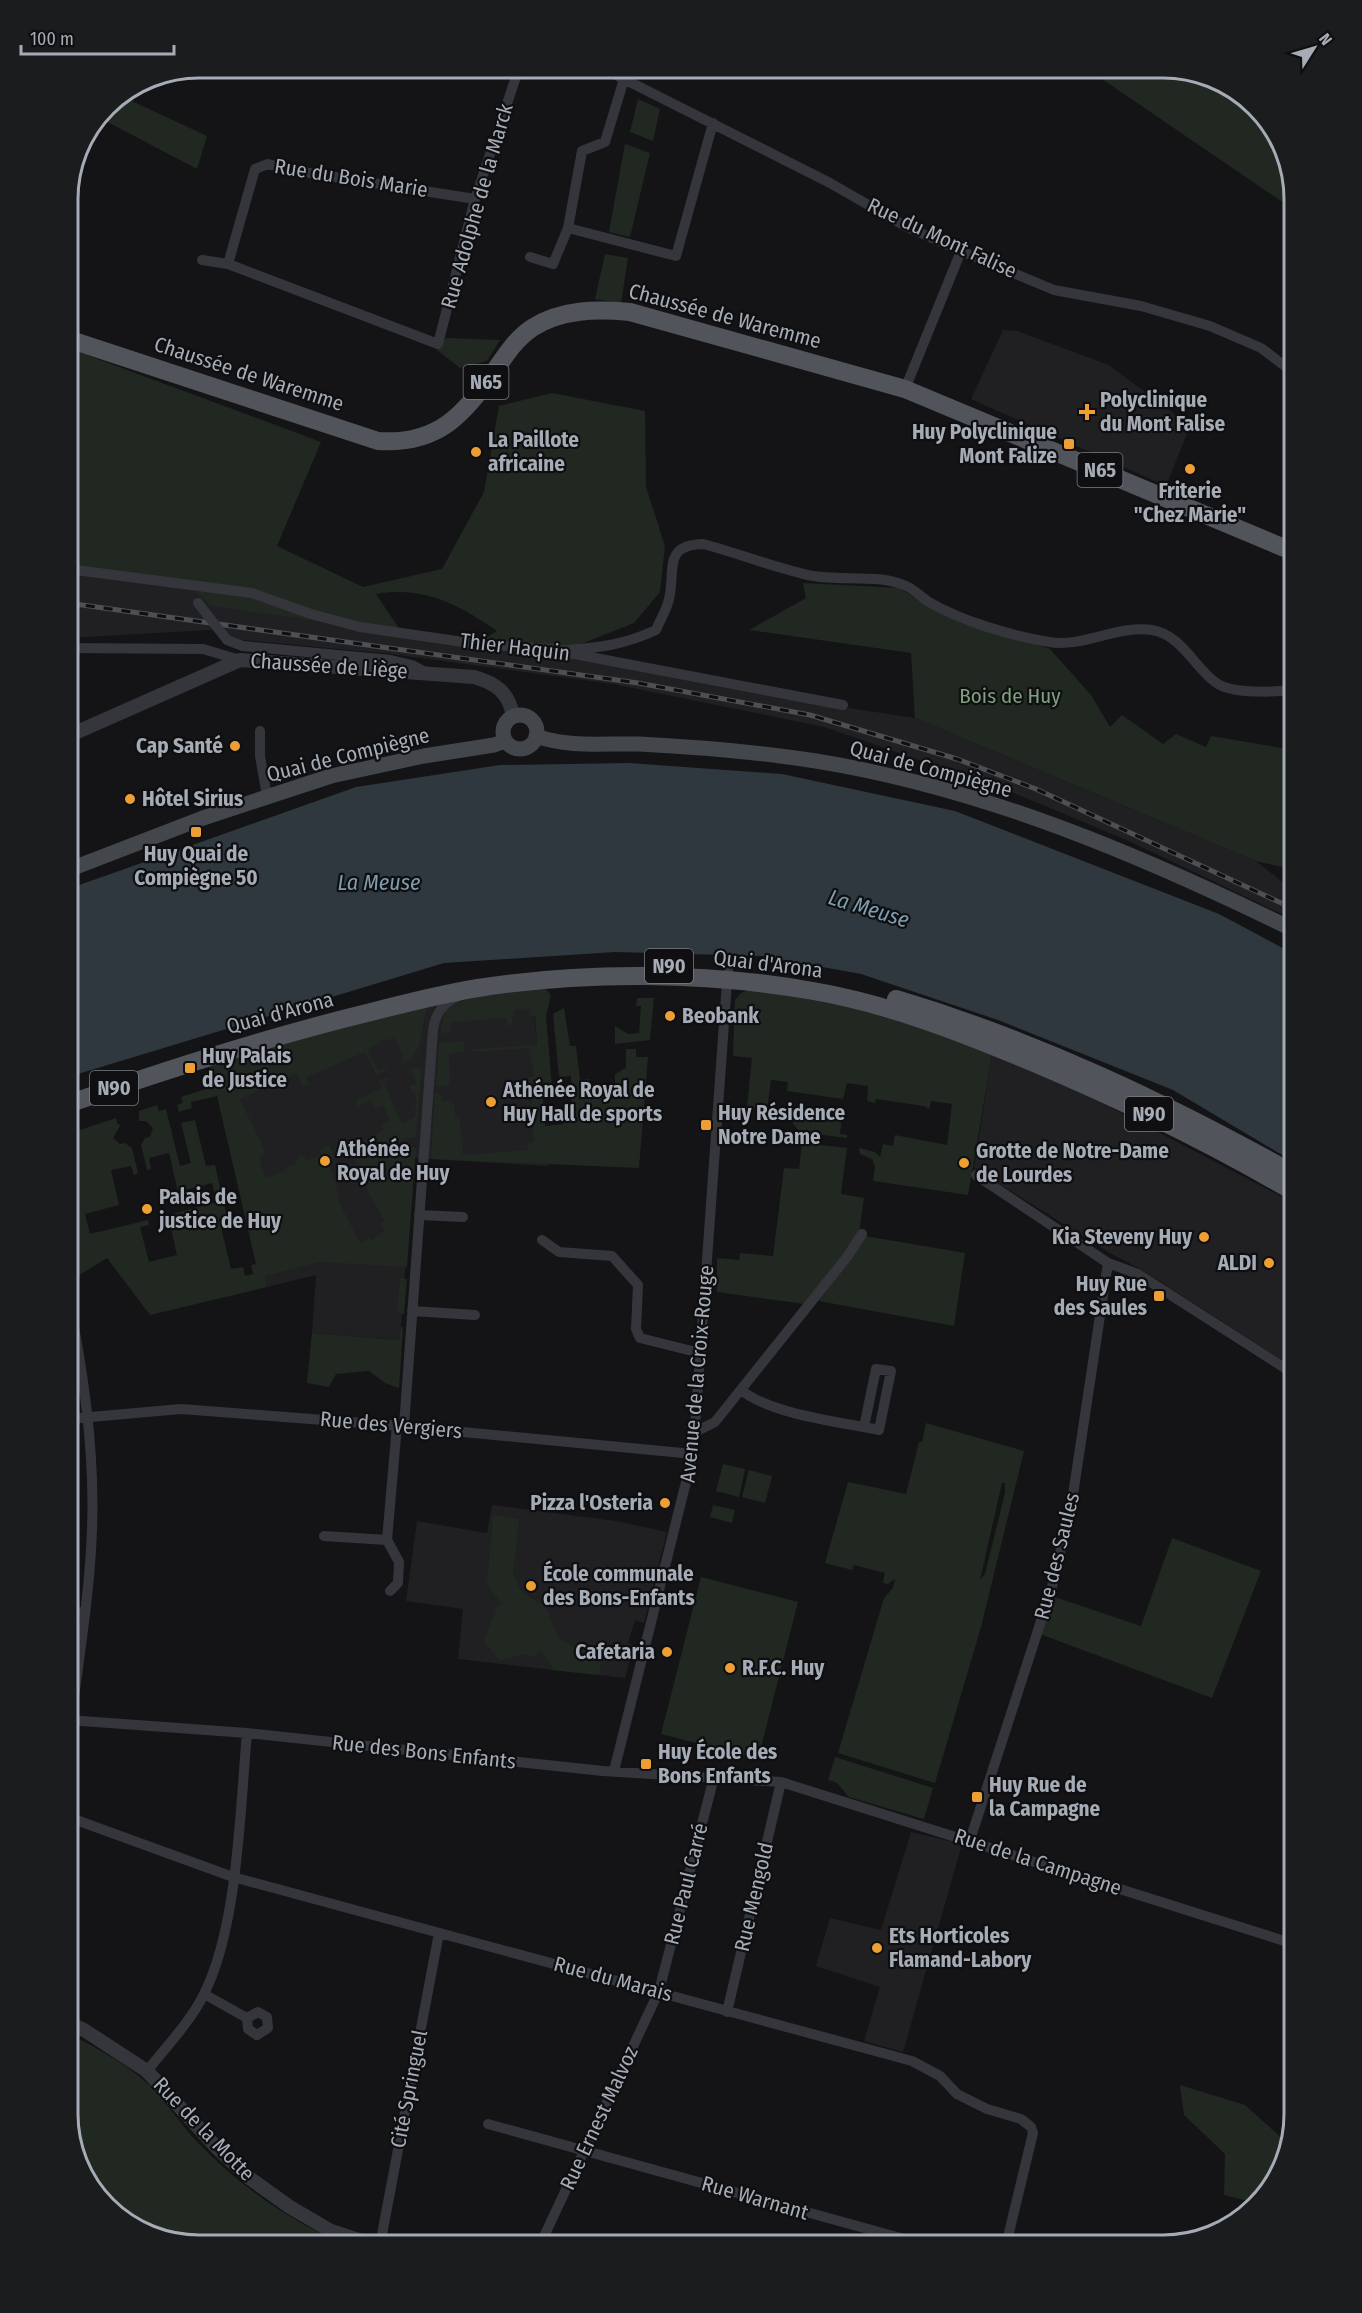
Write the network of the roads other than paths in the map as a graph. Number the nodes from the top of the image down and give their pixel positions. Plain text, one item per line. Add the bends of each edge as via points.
1 (516, 78) edge
2 (624, 79) joint
3 (713, 123) junction
4 (475, 199) junction
5 (568, 228) junction
6 (961, 250) junction
7 (530, 257) dead end
8 (202, 260) dead end
9 (228, 264) junction
10 (78, 342) edge
11 (1284, 365) edge
12 (905, 389) junction
13 (1284, 548) edge
14 (78, 570) edge
15 (189, 585) junction
16 (78, 648) edge
17 (566, 650) junction
18 (240, 660) junction
19 (427, 674) junction
20 (1284, 690) edge
21 (843, 705) dead end
22 (513, 716) junction
23 (260, 731) dead end
24 (78, 732) edge
25 (536, 736) junction
26 (505, 741) junction
27 (267, 796) junction
28 (78, 866) edge
29 (1284, 925) edge
30 (727, 974) junction
31 (472, 989) junction
32 (78, 1089) edge
33 (78, 1100) edge
34 (1284, 1169) edge
35 (976, 1175) dead end
36 (1284, 1187) edge
37 (419, 1215) junction
38 (463, 1217) dead end
39 (862, 1234) dead end
40 (542, 1240) dead end
41 (1108, 1263) junction
42 (412, 1311) junction
43 (475, 1315) dead end
44 (78, 1344) edge
45 (700, 1353) junction
46 (1284, 1368) edge
47 (741, 1390) junction
48 (89, 1416) junction
49 (78, 1418) edge
50 (400, 1426) junction
51 (864, 1427) junction
52 (695, 1432) junction
53 (693, 1454) junction
54 (324, 1536) dead end
55 (387, 1540) junction
56 (390, 1591) dead end
57 (78, 1612) edge
58 (83, 1613) junction
59 (78, 1654) edge
60 (78, 1721) edge
61 (247, 1733) junction
62 (614, 1771) junction
63 (714, 1777) junction
64 (781, 1782) junction
65 (78, 1821) edge
66 (970, 1840) junction
67 (233, 1877) junction
68 (439, 1933) junction
69 (1284, 1941) edge
70 (659, 1991) junction
71 (204, 1994) junction
72 (727, 2012) junction
73 (248, 2018) dead end
74 (78, 2027) edge
75 (147, 2071) junction
76 (488, 2124) dead end
77 (584, 2150) junction
78 (343, 2235) edge
79 (382, 2235) edge
80 (545, 2235) edge
81 (887, 2235) edge
82 (1009, 2235) edge

1 - 4 street, Rue Adolphe de la Marck
2 - 3 street, Rue du Mont Falise
2 - 5 street via 605,142 582,151
3 - 5 street via 676,256
3 - 6 street, Rue du Mont Falise via 905,226
4 - 9 street, Rue du Bois Marie via 260,165 255,169
4 - 9 street, Rue Adolphe de la Marck via 438,344
5 - 7 street via 553,264
6 - 11 street, Rue du Mont Falise via 1054,290 1141,306 1210,326 1261,348
6 - 12 street
8 - 9 street
10 - 12 main road, Chaussée de Waremme / N65 via 390,442 408,442 444,428 522,336 553,318 586,311 630,312
12 - 13 main road, Chaussée de Waremme / N65
14 - 15 street, Thier Haquin
15 - 17 street, Thier Haquin via 252,593 360,627 477,644
15 - 19 street, bridge via 227,640 243,646 391,660
16 - 18 street via 203,649
17 - 20 street via 630,642 656,630 670,598 670,573 676,555 689,544 703,543 808,575 886,580 907,586 930,602 1026,638 1053,643 1154,630 1182,646 1218,684 1239,689
17 - 21 street, Thier Haquin
18 - 19 street, Chaussée de Liège
18 - 24 street, Chaussée de Liège
19 - 22 street, Chaussée de Liège via 492,682 507,697
22 - 25 main road via 527,717
22 - 26 main road via 503,727
23 - 27 street
25 - 26 main road via 526,748 518,749
25 - 29 main road, Quai de Compiègne via 571,744 639,744 760,753 872,772 981,800 1069,831
26 - 27 main road, Quai de Compiègne via 381,764
27 - 28 main road, Quai de Compiègne
30 - 31 main road, Quai d'Arona / N90 via 554,980
30 - 32 main road, Quai d'Arona / N90 via 649,966 553,968 470,978 374,999 231,1038
30 - 34 main road, Quai d'Arona / N90 via 785,975 876,993 945,1014 1098,1073
30 - 36 main road, Quai d'Arona / N90 via 879,1006 997,1047 1163,1120
30 - 45 street, Avenue de la Croix-Rouge
31 - 33 main road, Quai d'Arona / N90 via 265,1040
31 - 37 street via 450,1000 434,1019
35 - 41 street
37 - 38 street
37 - 42 street
39 - 47 street
40 - 45 street via 559,1252 612,1256 638,1285 636,1329 640,1338
41 - 46 street via 1138,1274
41 - 66 street, Rue des Saules via 1072,1501 1052,1587
42 - 43 street
42 - 50 street
44 - 48 street
45 - 52 street, Avenue de la Croix-Rouge
47 - 51 street via 752,1399 779,1408
47 - 52 street via 715,1422
48 - 49 street, Rue des Vergiers
48 - 50 street, Rue des Vergiers via 181,1409
48 - 58 street via 92,1529
50 - 53 street, Rue des Vergiers
50 - 55 street
51 - 51 street via 876,1369 891,1371 879,1430
52 - 53 street, Avenue de la Croix-Rouge
53 - 62 street, Avenue de la Croix-Rouge
54 - 55 street
55 - 56 street via 399,1562 398,1582
57 - 58 street
58 - 59 street
60 - 61 street, Rue des Bons Enfants
61 - 62 street, Rue des Bons Enfants
61 - 67 street
62 - 63 street, Rue des Bons Enfants
63 - 64 street, Rue des Bons Enfants
63 - 70 street, Rue Paul Carré
64 - 66 street, Rue de la Campagne
64 - 72 street, Rue Mengold
65 - 67 street, Rue du Marais
66 - 69 street, Rue de la Campagne
67 - 68 street, Rue du Marais
67 - 71 street via 222,1944
68 - 70 street, Rue du Marais
68 - 79 street, Cité Springuel
70 - 72 street, Rue du Marais
70 - 77 street, Rue Ernest Malvoz
71 - 73 street
71 - 75 street
72 - 82 street, Rue du Marais via 912,2061 940,2076 957,2094 987,2109 1022,2119 1033,2133
74 - 75 street, Rue de la Motte
75 - 78 street, Rue de la Motte via 248,2177 290,2207
76 - 77 street, Rue Warnant
77 - 80 street, Rue Ernest Malvoz
77 - 81 street, Rue Warnant

